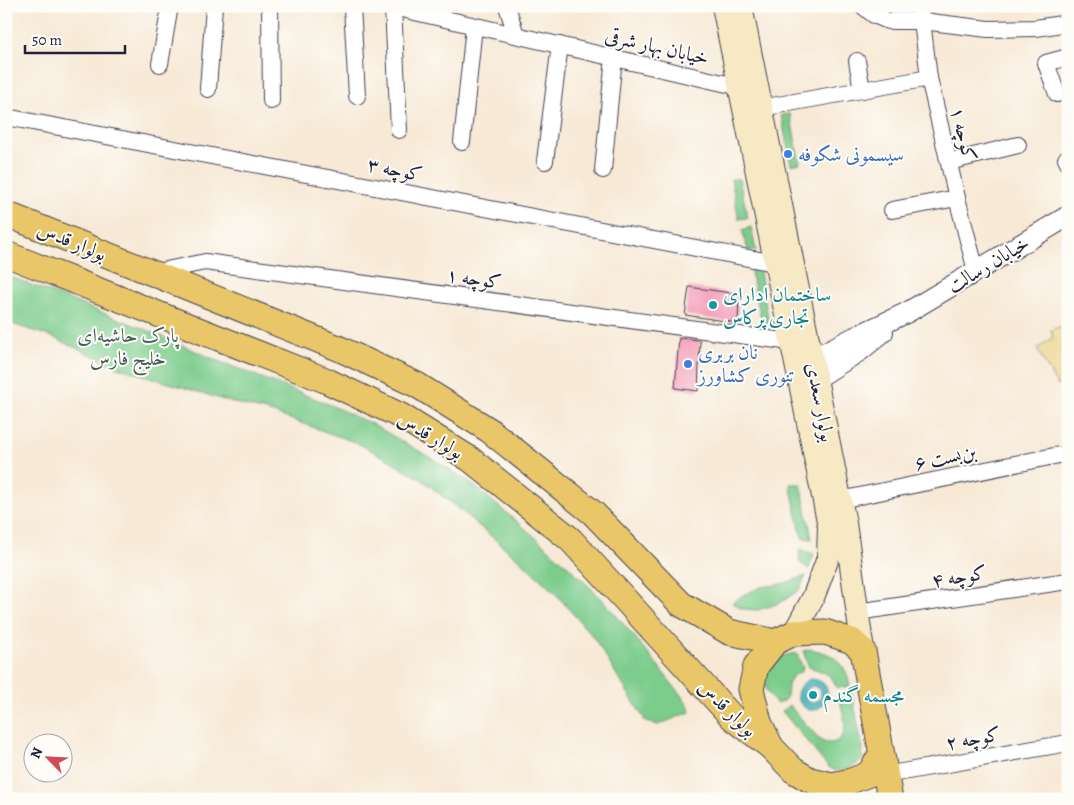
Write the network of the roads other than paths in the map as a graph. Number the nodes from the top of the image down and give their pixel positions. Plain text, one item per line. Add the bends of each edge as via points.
1 (170, 6) edge
2 (214, 6) edge
3 (270, 6) edge
4 (352, 6) edge
5 (507, 6) edge
6 (723, 6) edge
7 (741, 6) edge
8 (863, 6) edge
9 (391, 7) edge
10 (920, 14) edge
11 (1068, 23) edge
12 (474, 26) junction
13 (516, 35) junction
14 (560, 45) junction
15 (614, 57) junction
16 (1068, 57) edge
17 (857, 62) dead end
18 (160, 64) dead end
19 (929, 78) junction
20 (740, 87) junction
21 (208, 89) dead end
22 (862, 90) junction
23 (1057, 94) dead end
24 (357, 96) dead end
25 (271, 102) dead end
26 (761, 108) junction
27 (6, 117) edge
28 (399, 130) dead end
29 (462, 142) dead end
30 (1018, 144) dead end
31 (545, 161) dead end
32 (949, 162) junction
33 (603, 170) dead end
34 (957, 198) junction
35 (892, 210) dead end
36 (6, 214) edge
37 (1068, 216) edge
38 (6, 254) edge
39 (775, 263) junction
40 (976, 271) junction
41 (152, 273) junction
42 (791, 342) junction
43 (814, 369) junction
44 (1059, 455) dead end
45 (840, 500) junction
46 (1068, 581) edge
47 (857, 612) junction
48 (785, 637) junction
49 (863, 651) junction
50 (1068, 743) edge
51 (771, 747) junction
52 (883, 765) junction
53 (793, 770) junction
54 (805, 799) edge
55 (890, 799) edge

1 - 18 street
2 - 21 street
3 - 25 street
4 - 24 street
5 - 13 street
6 - 20 main road, بولوار سعدی
7 - 26 main road, بولوار سعدی
8 - 10 street via 888,21
9 - 12 street, خیابان بهار شرقی
9 - 28 street
10 - 11 street via 988,29 1036,28
10 - 19 street, کوچه ۱
12 - 13 street, خیابان بهار شرقی
12 - 29 street
13 - 14 street, خیابان بهار شرقی
14 - 15 street, خیابان بهار شرقی
14 - 31 street
15 - 20 street, خیابان بهار شرقی
15 - 33 street
16 - 23 street via 1046,63
17 - 22 street
19 - 22 street
19 - 32 street, کوچه ۱
20 - 39 main road, بولوار سعدی
22 - 26 street
26 - 43 main road, بولوار سعدی
27 - 39 street, کوچه ۳
30 - 32 street
32 - 34 street, کوچه ۱
34 - 35 street
34 - 40 street, کوچه ۱
36 - 41 main road, بولوار قدس
37 - 40 street, خیابان رسالت
38 - 51 main road, بولوار قدس via 325,380 401,416 470,459 570,539 732,717
39 - 42 main road, بولوار سعدی
40 - 43 street, خیابان رسالت via 908,312 861,350
41 - 42 street, کوچه ۱ via 205,262
41 - 48 main road, بولوار قدس via 338,348 417,386 489,430 593,513 681,604 729,632
42 - 48 main road, بولوار سعدی via 829,526 828,558 813,598
43 - 45 main road, بولوار سعدی
44 - 45 street, بن‌بست ۶
45 - 47 main road, بولوار سعدی
46 - 47 street, کوچه ۴
47 - 49 main road, بولوار سعدی
48 - 49 main road via 825,632 852,641
48 - 51 main road via 756,666 751,689 759,722
49 - 52 main road
50 - 52 street, کوچه ۲
51 - 53 main road
52 - 53 main road via 869,774 832,785 810,780
52 - 55 main road
53 - 54 main road

